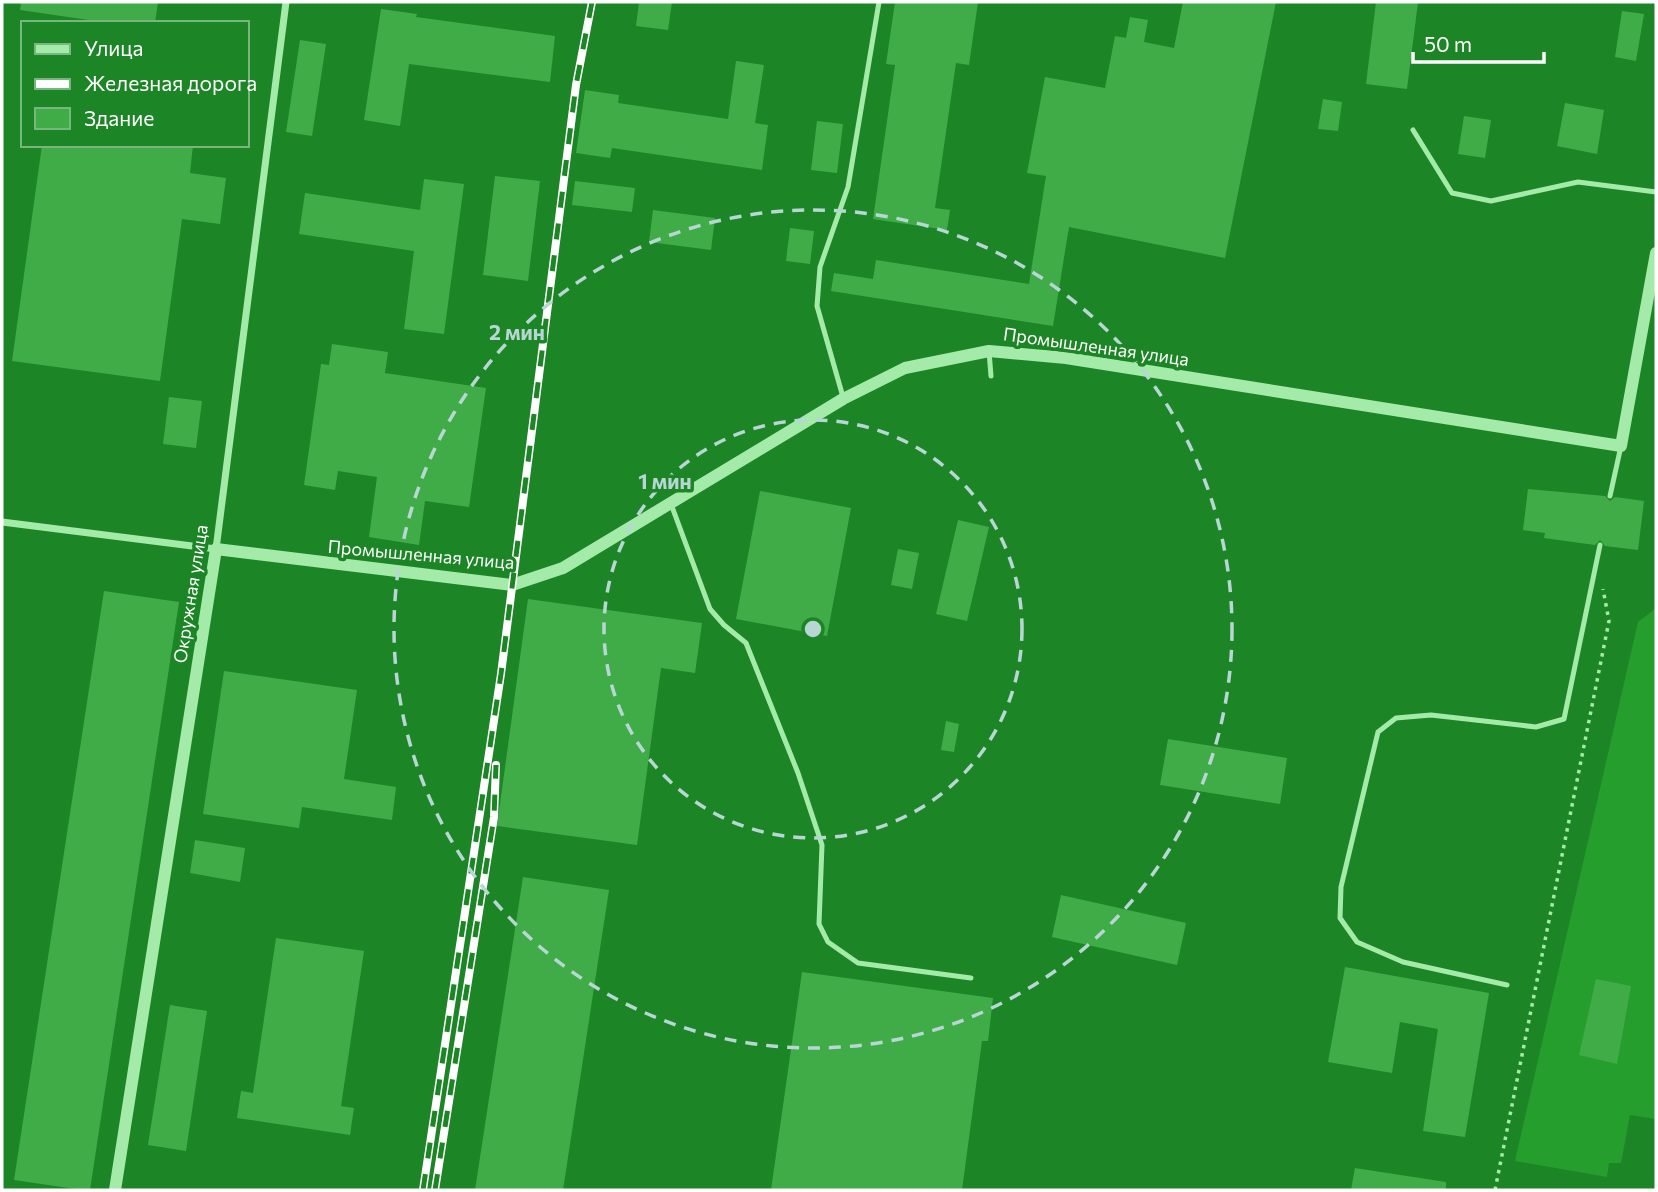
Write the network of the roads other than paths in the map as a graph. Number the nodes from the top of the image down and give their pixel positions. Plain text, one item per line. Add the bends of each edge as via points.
1 (286, 2) edge
2 (879, 2) edge
3 (1413, 130) dead end
4 (1656, 192) edge
5 (1656, 253) edge
6 (989, 351) junction
7 (991, 376) dead end
8 (843, 399) junction
9 (1620, 446) junction
10 (1610, 496) dead end
11 (671, 503) junction
12 (2, 522) edge
13 (1600, 545) dead end
14 (216, 549) junction
15 (971, 978) dead end
16 (1507, 985) dead end
17 (115, 1190) edge

1 - 14 street, Окружная улица
2 - 8 lane via 848,187 820,267 817,306
3 - 4 lane via 1452,192 1491,201 1578,181
5 - 9 street
6 - 7 lane
6 - 8 street, Промышленная улица via 905,368
6 - 9 street, Промышленная улица via 1066,358
8 - 11 street, Промышленная улица
9 - 10 lane
11 - 14 street, Промышленная улица via 563,568 512,585
11 - 15 lane via 710,609 746,643 799,773 822,845 819,924 828,942 858,963
12 - 14 street
13 - 16 lane via 1564,719 1536,727 1431,715 1396,718 1378,732 1341,887 1340,918 1357,942 1403,962
14 - 17 street, Окружная улица

